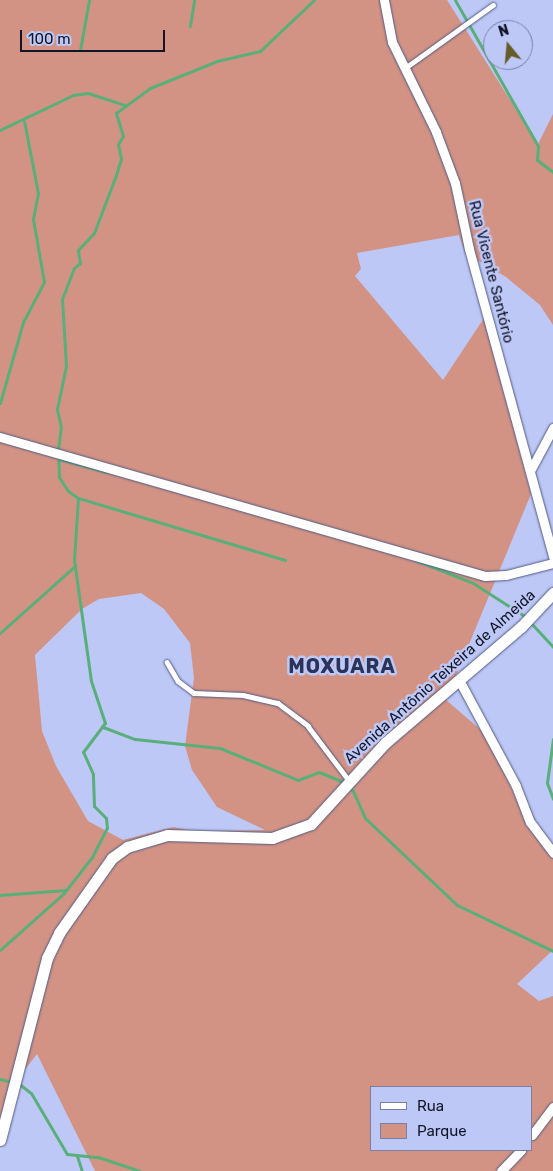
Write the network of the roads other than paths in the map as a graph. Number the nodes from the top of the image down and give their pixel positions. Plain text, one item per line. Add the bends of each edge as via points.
1 (384, 0) edge
2 (494, 5) dead end
3 (405, 68) junction
4 (553, 428) edge
5 (0, 437) edge
6 (530, 471) junction
7 (553, 557) edge
8 (553, 563) edge
9 (552, 599) edge
10 (167, 662) dead end
11 (459, 680) junction
12 (348, 779) junction
13 (553, 853) edge
14 (553, 1107) edge
15 (533, 1134) edge
16 (0, 1140) edge
17 (520, 1151) edge
18 (501, 1171) edge

1 - 3 street, Rua Vicente Santório via 392,42
2 - 3 lane
3 - 6 street, Rua Vicente Santório via 455,183
4 - 6 street
5 - 8 street via 485,576 506,575
6 - 7 street, Rua Vicente Santório
9 - 11 street, Avenida Antônio Teixeira de Almeida
10 - 12 lane via 178,681 194,693 243,695 278,703 308,726
11 - 12 street, Avenida Antônio Teixeira de Almeida
11 - 13 street via 516,786 530,822
12 - 16 street, Avenida Antônio Teixeira de Almeida via 311,824 294,833 248,839 167,836 126,847 112,858 64,925 47,958
14 - 15 street
17 - 18 street

